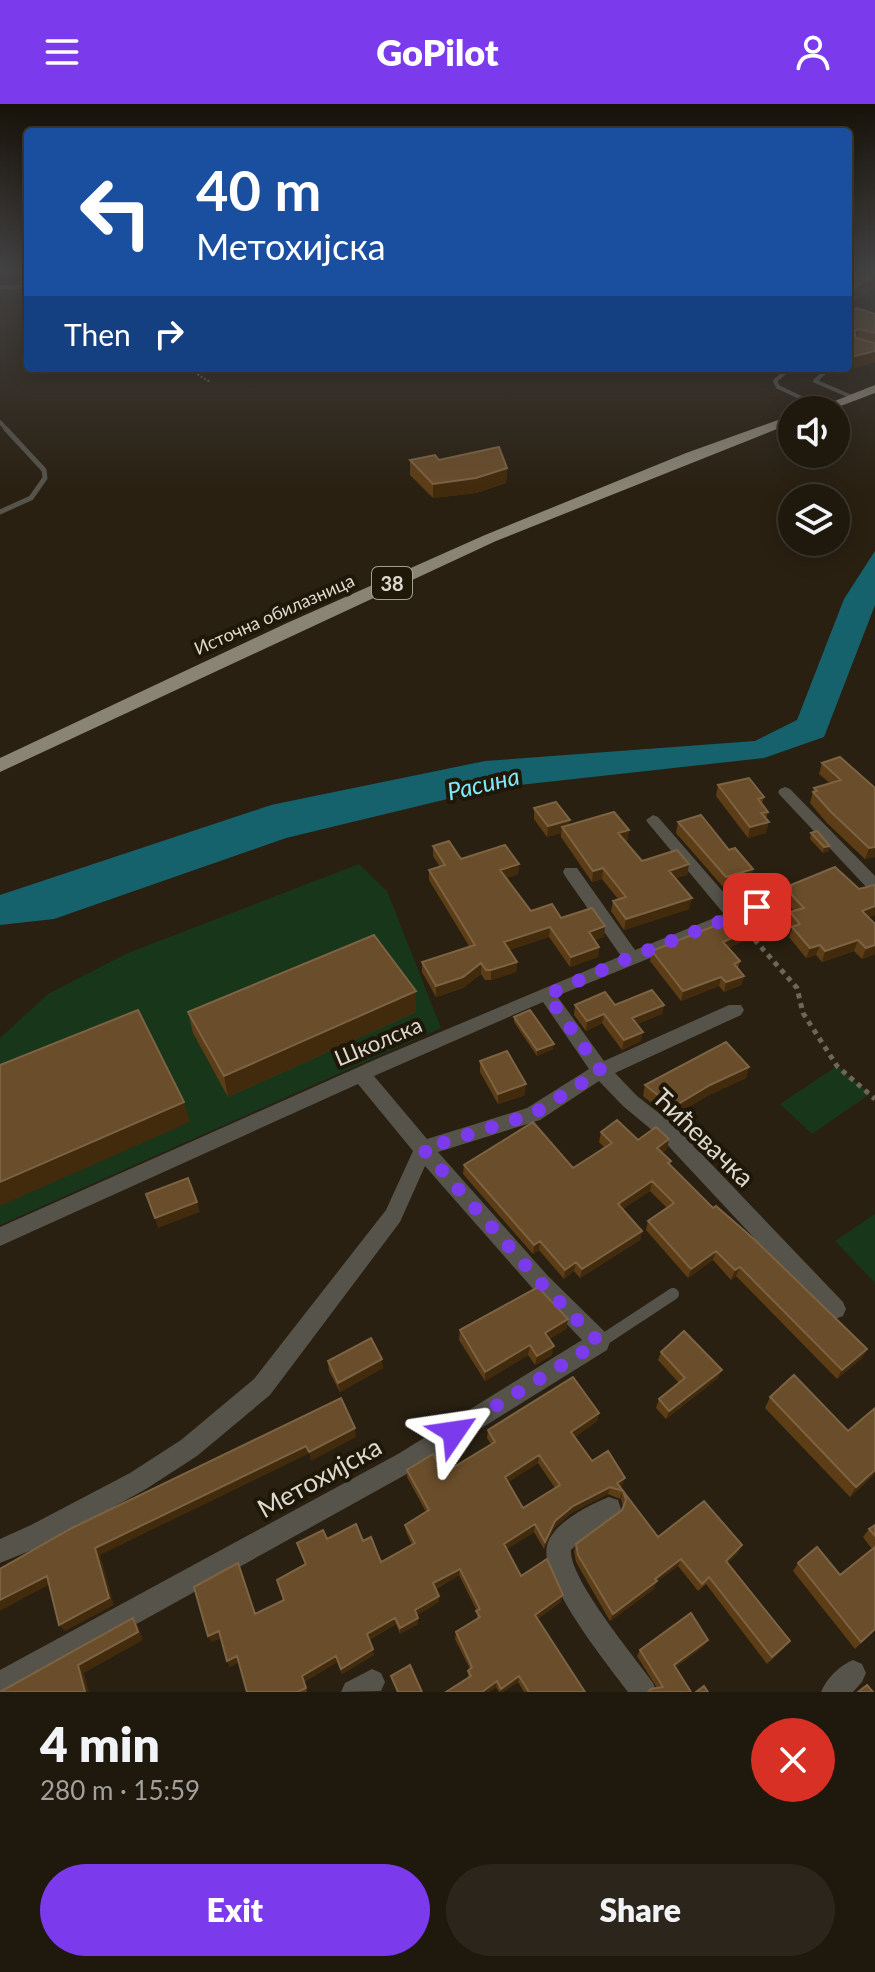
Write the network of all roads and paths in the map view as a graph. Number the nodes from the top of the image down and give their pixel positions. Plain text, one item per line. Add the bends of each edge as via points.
1 (194, 372) edge
2 (785, 372) edge
3 (824, 372) edge
4 (210, 382) dead end
5 (875, 389) edge
6 (795, 396) edge
7 (852, 397) joint
8 (0, 422) edge
9 (778, 424) edge
10 (0, 512) edge
11 (0, 766) edge
12 (785, 792) dead end
13 (653, 820) dead end
14 (571, 872) dead end
15 (875, 886) edge
16 (779, 899) dead end
17 (735, 916) junction
18 (631, 957) junction
19 (547, 995) junction
20 (735, 1010) dead end
21 (601, 1071) junction
22 (361, 1074) junction
23 (875, 1099) edge
24 (423, 1149) junction
25 (0, 1237) edge
26 (673, 1294) dead end
27 (835, 1309) dead end
28 (599, 1342) junction
29 (609, 1509) dead end
30 (0, 1551) edge
31 (0, 1685) edge
32 (644, 1692) edge

1 - 4 path
2 - 6 lane via 775,381
3 - 7 lane via 815,381
5 - 7 main road
8 - 10 lane via 46,477 26,502
9 - 11 main road, Источна обилазница / 38 via 621,483 464,551
12 - 15 street
13 - 17 street
14 - 18 street
16 - 17 street, Школска
17 - 18 street, Школска
17 - 23 path via 797,988 803,1013 837,1066
18 - 19 street, Школска
19 - 21 street, Ћићевачка
19 - 22 street, Школска
20 - 21 street
21 - 24 street via 533,1114
21 - 27 street, Ћићевачка via 666,1130
22 - 24 street
22 - 25 street, Школска
24 - 28 street
24 - 30 street via 393,1216 262,1387 189,1448 138,1481
26 - 28 lane
28 - 31 street, Метохијска via 406,1462
29 - 32 street via 560,1544 556,1554 597,1629

